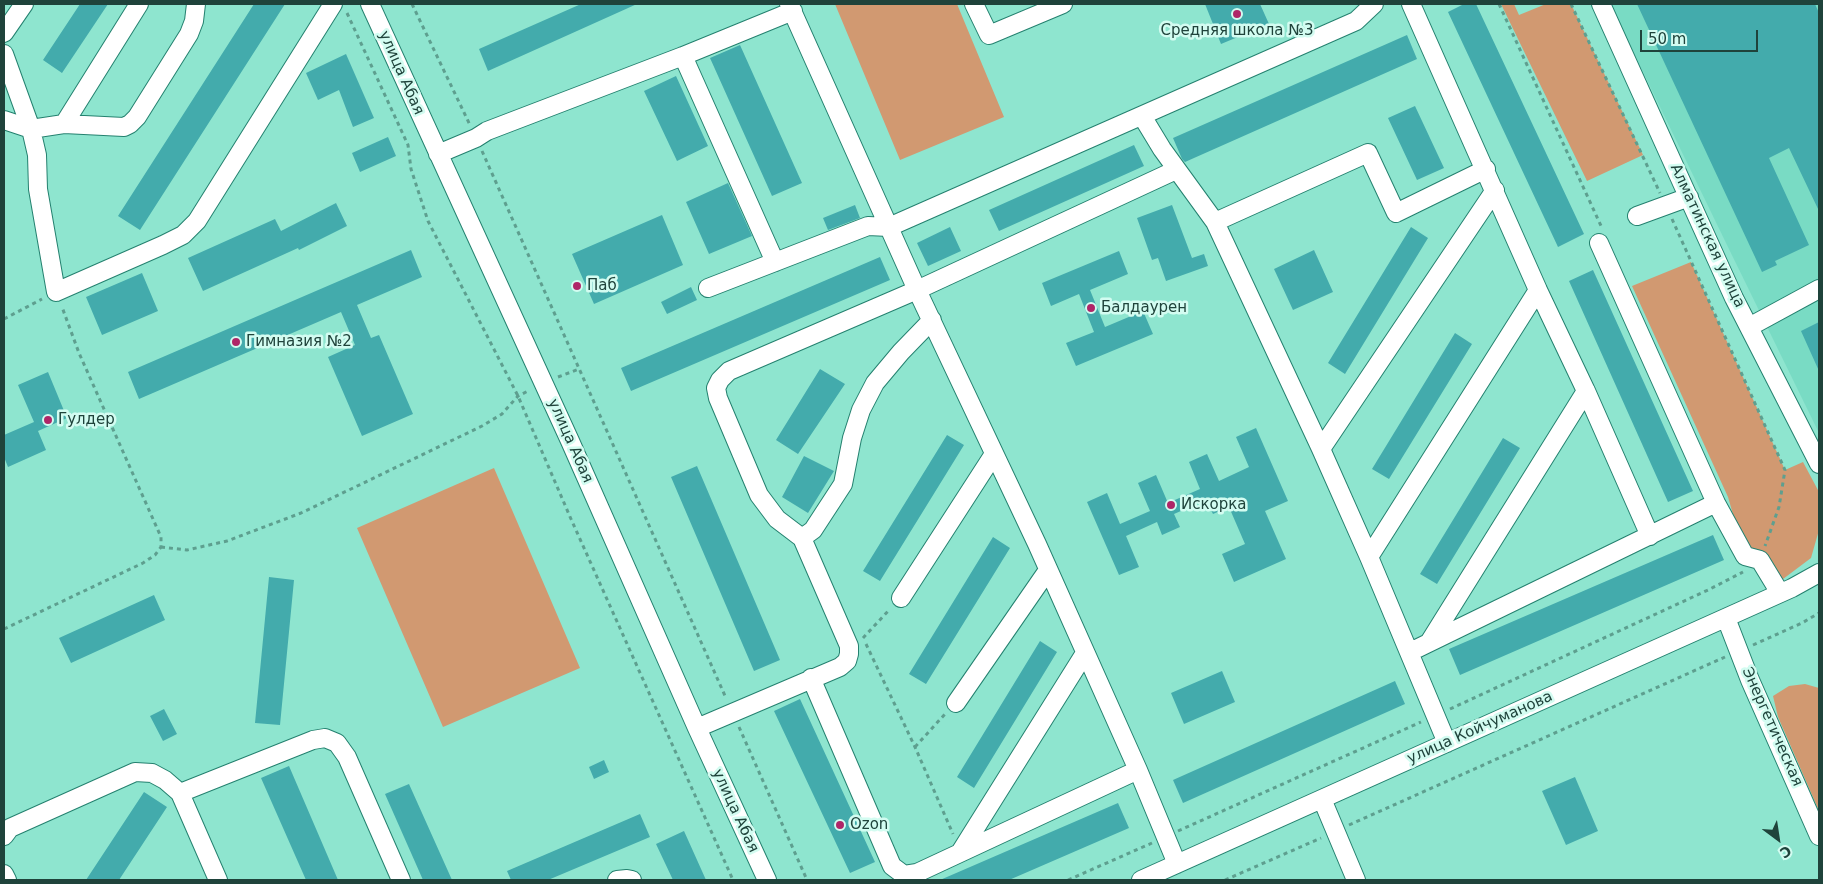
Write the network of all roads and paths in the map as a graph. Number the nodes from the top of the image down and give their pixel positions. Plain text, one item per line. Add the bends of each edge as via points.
1 (24, 4) edge
2 (139, 4) edge
3 (196, 4) edge
4 (370, 4) edge
5 (412, 4) edge
6 (974, 4) edge
7 (1063, 4) edge
8 (1374, 4) edge
9 (1411, 4) edge
10 (1571, 4) edge
11 (1601, 4) edge
12 (340, 8) edge
13 (791, 8) edge
14 (4, 33) edge
15 (4, 54) edge
16 (683, 56) junction
17 (1142, 116) junction
18 (4, 120) edge
19 (64, 124) junction
20 (31, 129) junction
21 (476, 138) junction
22 (438, 154) junction
23 (1176, 170) junction
24 (1486, 170) junction
25 (1495, 190) junction
26 (1689, 197) junction
27 (1666, 205) junction
28 (1637, 216) dead end
29 (1215, 222) junction
30 (889, 227) junction
31 (1599, 242) dead end
32 (775, 262) junction
33 (708, 288) dead end
34 (1819, 289) edge
35 (917, 290) junction
36 (1538, 290) junction
37 (56, 292) junction
38 (4, 319) edge
39 (932, 320) junction
40 (1749, 326) junction
41 (1586, 391) junction
42 (518, 396) junction
43 (1321, 448) junction
44 (994, 454) junction
45 (1819, 464) edge
46 (1716, 503) junction
47 (1650, 536) junction
48 (802, 538) junction
49 (161, 547) junction
50 (1369, 557) junction
51 (1760, 560) junction
52 (1048, 570) junction
53 (1819, 573) edge
54 (1780, 593) junction
55 (901, 598) joint
56 (1819, 613) edge
57 (1726, 618) junction
58 (4, 629) edge
59 (859, 629) dead end
60 (863, 638) junction
61 (1430, 641) junction
62 (1739, 651) junction
63 (1410, 652) junction
64 (1085, 653) junction
65 (811, 678) junction
66 (956, 703) joint
67 (732, 712) junction
68 (1436, 716) junction
69 (697, 728) junction
70 (1447, 743) junction
71 (915, 747) junction
72 (1138, 770) junction
73 (180, 793) junction
74 (1322, 799) junction
75 (1335, 831) junction
76 (4, 836) edge
77 (1166, 836) junction
78 (1819, 836) edge
79 (961, 851) junction
80 (1177, 864) junction
81 (4, 874) edge
82 (7, 880) edge
83 (218, 880) edge
84 (401, 880) edge
85 (617, 880) edge
86 (632, 880) edge
87 (733, 880) edge
88 (767, 880) edge
89 (807, 880) edge
90 (1068, 880) edge
91 (1141, 880) edge
92 (1226, 880) edge
93 (1356, 880) edge

1 - 14 street
2 - 19 street
3 - 19 street via 189,34 130,124 124,127
4 - 22 street, улица Абая
5 - 21 path
6 - 7 street via 989,35
8 - 17 street via 1356,21
9 - 24 street
10 - 27 path
11 - 26 street, Алматинская улица
12 - 37 street via 197,221 183,235
12 - 42 path via 408,145 411,169 428,222
13 - 16 street
13 - 30 street
15 - 20 street
16 - 21 street
16 - 32 street
17 - 23 street
17 - 30 street
18 - 20 street
19 - 20 street
20 - 37 street
21 - 22 street
21 - 67 path
22 - 69 street, улица Абая
23 - 29 street
23 - 35 street
24 - 25 street
24 - 29 street via 1396,213 1368,153
25 - 36 street
25 - 43 street
26 - 27 street
26 - 40 street, Алматинская улица
27 - 28 street
27 - 51 path via 1785,470 1779,507
29 - 43 street
30 - 32 street via 868,226
30 - 35 street
31 - 46 street
32 - 33 street
34 - 40 street
35 - 39 street
35 - 48 street via 729,371 716,388 759,495 777,519
36 - 41 street
36 - 50 street
37 - 38 path
37 - 49 path via 79,354 162,537
39 - 44 street
39 - 48 street via 875,383 852,438 843,484 813,530
40 - 45 street, Алматинская улица
41 - 47 street
41 - 61 street
42 - 49 path via 502,414 482,426 301,513 226,541 187,550
42 - 87 path
43 - 50 street
44 - 52 street
44 - 55 street
46 - 47 street
46 - 51 street via 1745,556
47 - 61 street
48 - 65 street via 849,646 847,661 840,667
49 - 58 path via 143,563
50 - 63 street
51 - 54 street
51 - 68 path via 1748,570 1708,590
52 - 64 street
52 - 66 street
53 - 54 street, улица Койчуманова
54 - 57 street, улица Койчуманова
55 - 60 path
56 - 62 path via 1802,624
57 - 62 street, Энергетическая
57 - 70 street, улица Койчуманова
59 - 60 path
60 - 71 path
61 - 63 street
62 - 75 path
62 - 78 street, Энергетическая
63 - 68 street
64 - 72 street
64 - 79 street
65 - 67 street
65 - 79 street via 892,866 904,875 917,873
66 - 71 path
67 - 69 street
67 - 89 path
68 - 70 street
68 - 77 path
69 - 88 street, улица Абая
70 - 74 street, улица Койчуманова
71 - 79 path
72 - 77 street
72 - 79 street
73 - 76 street via 152,773 135,772 10,828
73 - 83 street
73 - 84 street via 312,740 325,738 337,743 347,757
74 - 75 street
74 - 80 street, улица Койчуманова
75 - 92 path
75 - 93 street
77 - 80 street
77 - 90 path
80 - 91 street, улица Койчуманова
81 - 82 street
85 - 86 street

